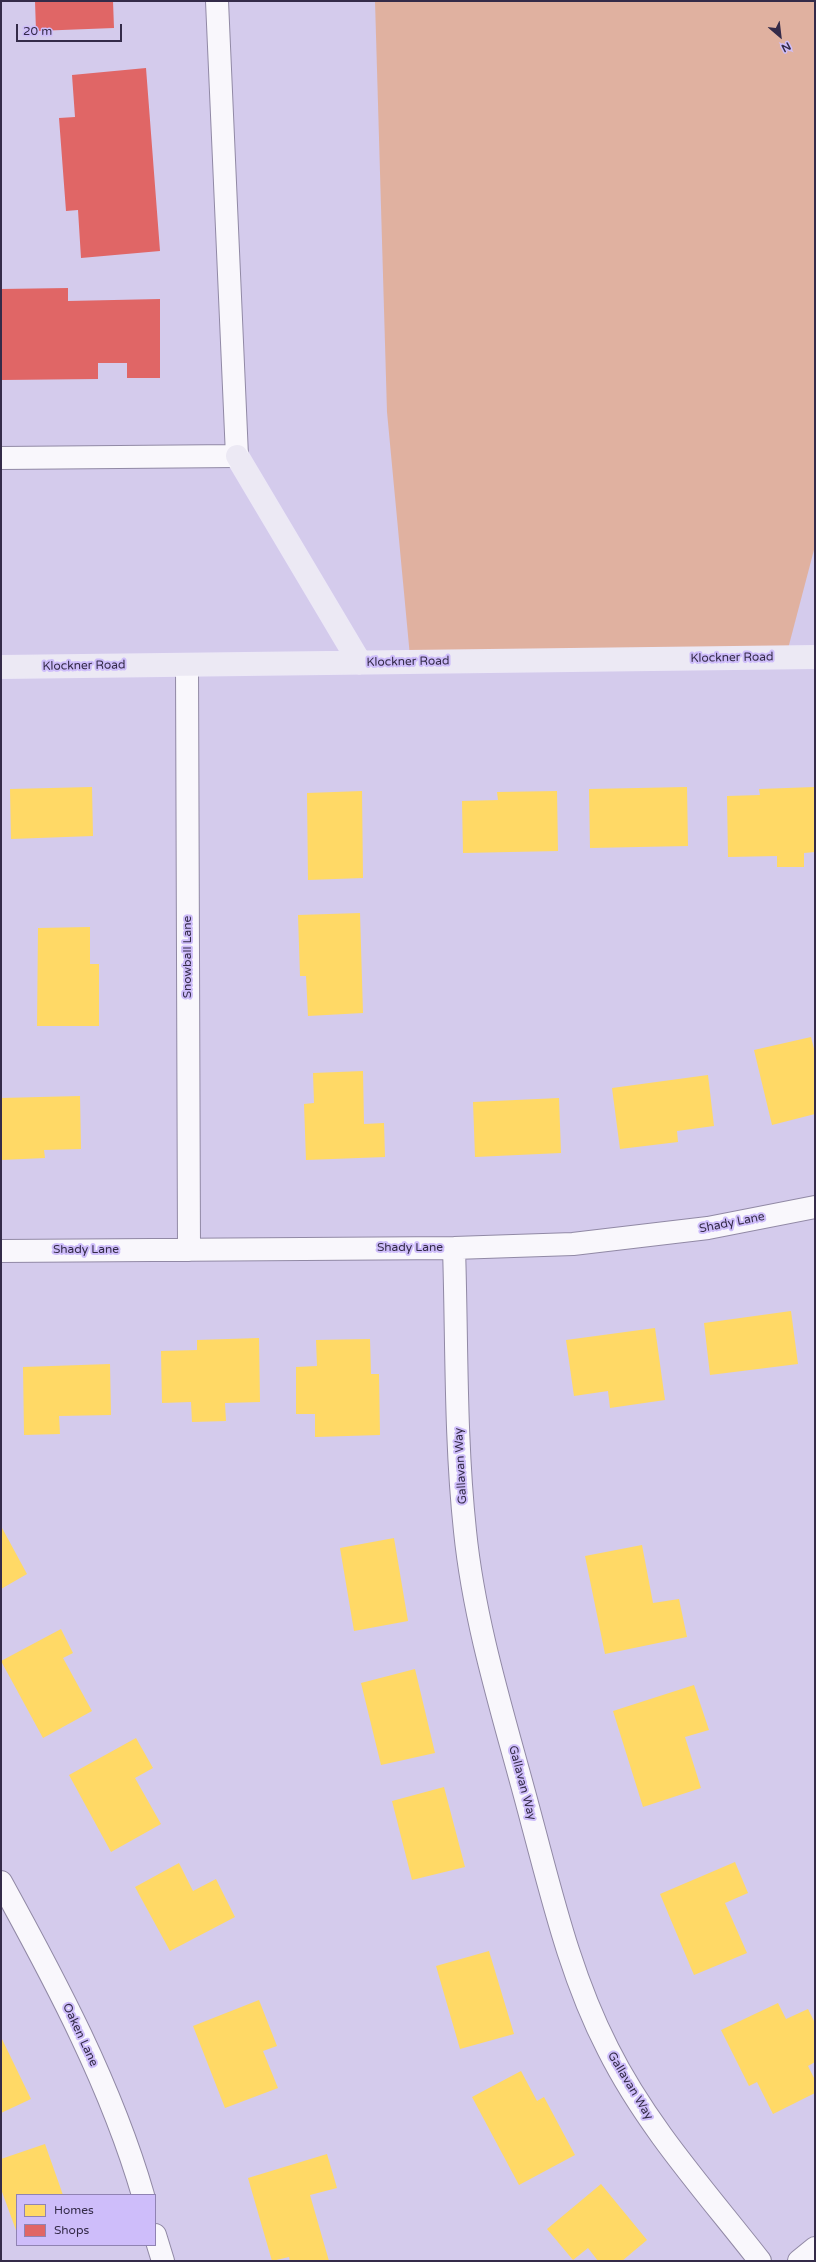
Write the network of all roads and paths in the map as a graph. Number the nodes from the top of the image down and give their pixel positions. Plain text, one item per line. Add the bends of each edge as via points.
1 (217, 1) edge
2 (237, 456) junction
3 (1, 458) edge
4 (815, 657) edge
5 (360, 663) junction
6 (187, 665) junction
7 (1, 667) edge
8 (815, 1207) edge
9 (454, 1248) junction
10 (189, 1250) junction
11 (1, 1251) edge
12 (1, 1882) edge
13 (143, 2194) edge
14 (156, 2238) edge
15 (815, 2248) edge
16 (163, 2261) edge
17 (760, 2261) edge
18 (799, 2261) edge

1 - 2 street
2 - 3 street
2 - 5 main road
4 - 5 main road, Klockner Road
5 - 6 main road, Klockner Road
6 - 7 main road, Klockner Road
6 - 10 street, Snowball Lane
8 - 9 street, Shady Lane via 708,1228 588,1242
9 - 10 street, Shady Lane
9 - 17 street, Gallavan Way via 460,1460 465,1532 479,1621 560,1928 581,1991 608,2050 648,2116
10 - 11 street, Shady Lane
12 - 13 street, Oaken Lane via 56,1982 100,2077
14 - 16 street
15 - 18 street

